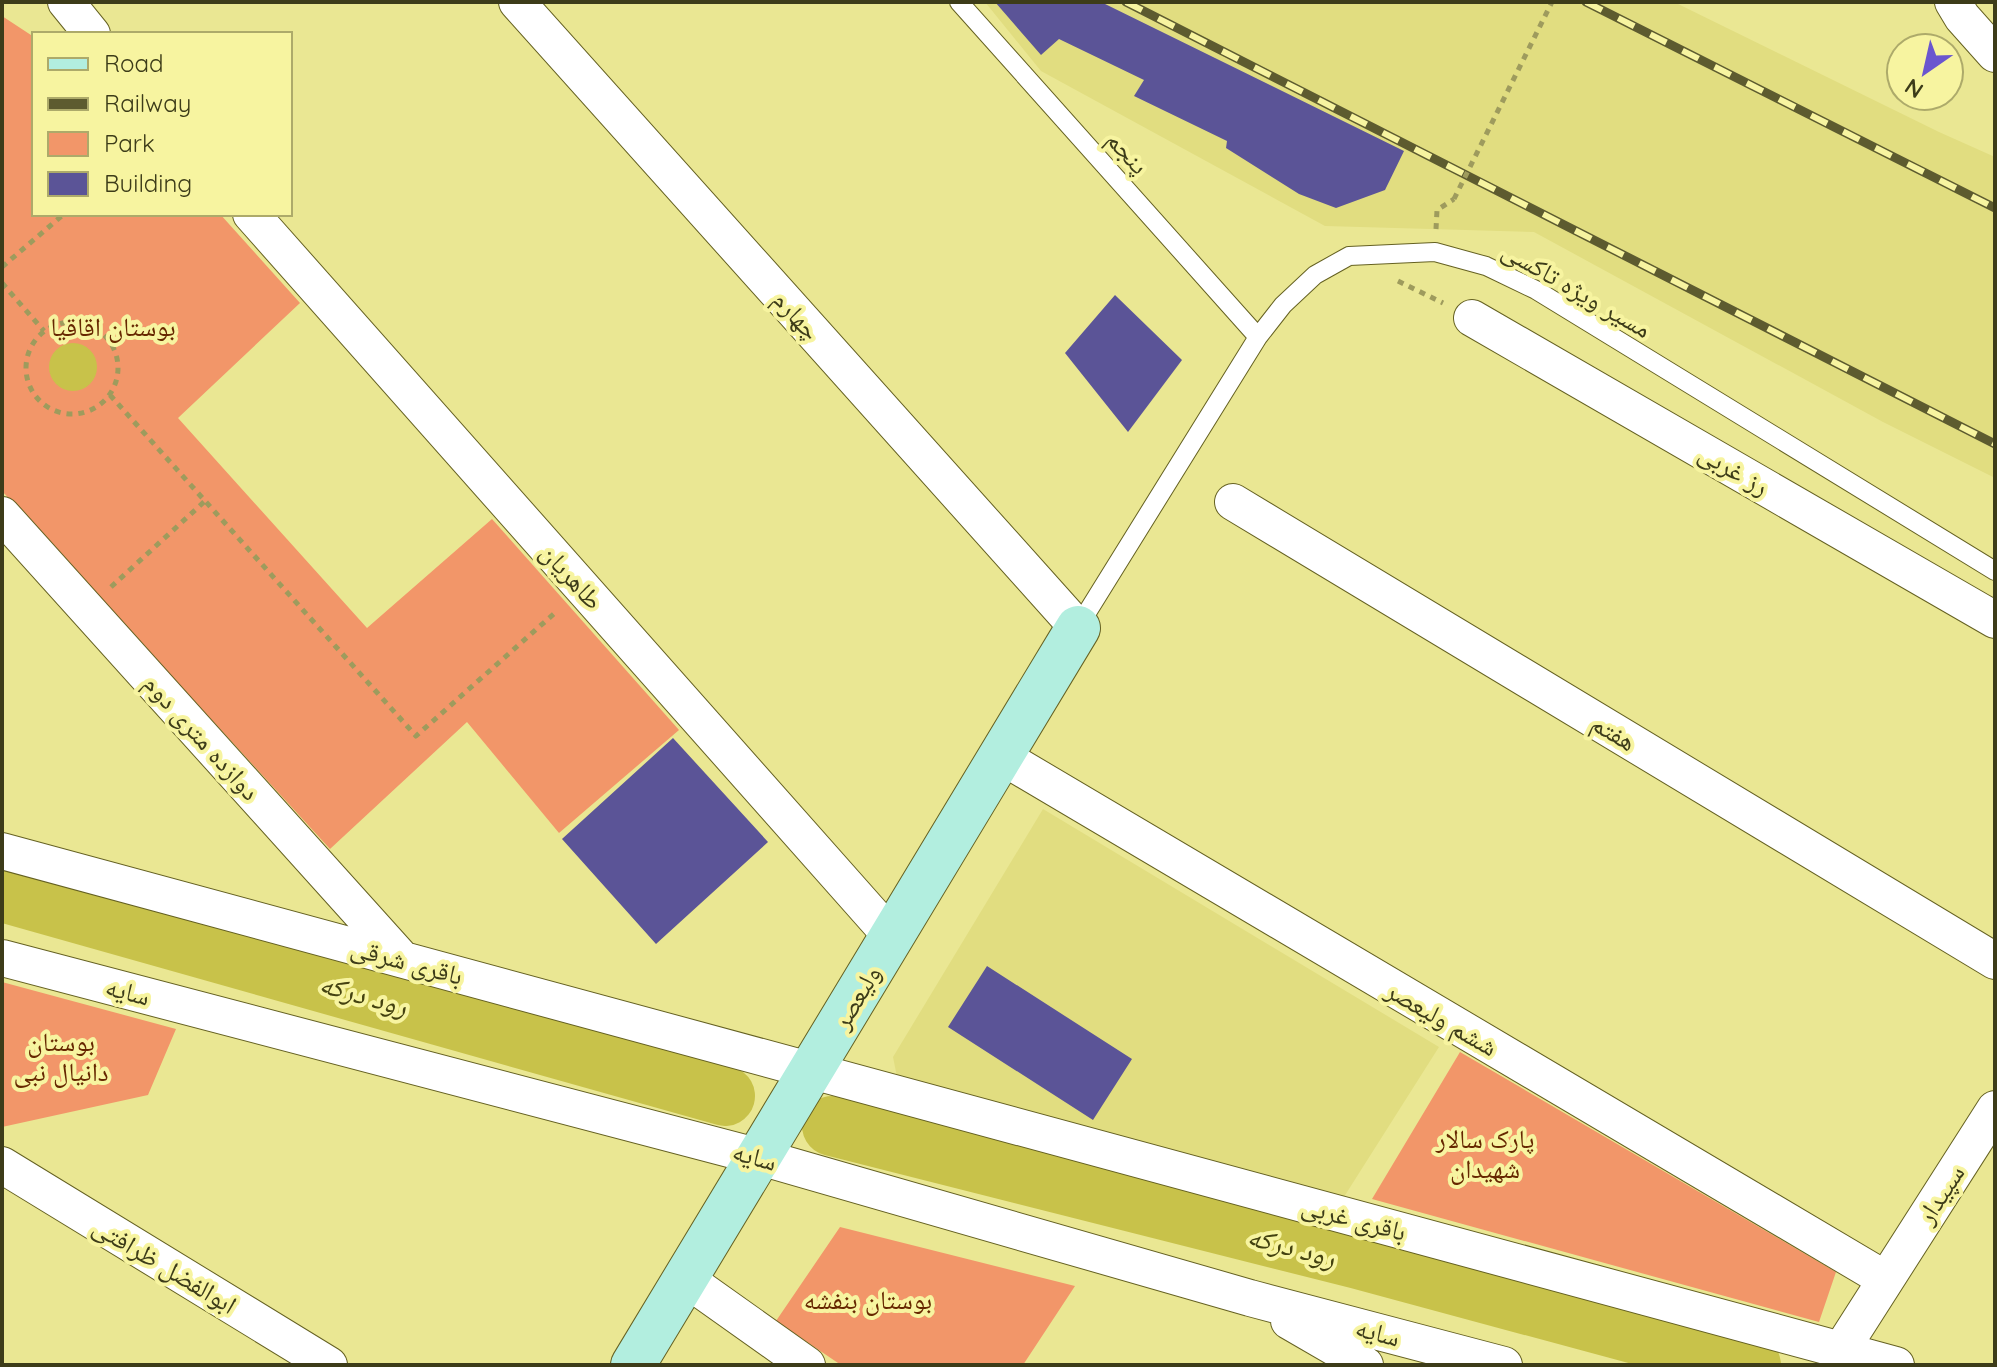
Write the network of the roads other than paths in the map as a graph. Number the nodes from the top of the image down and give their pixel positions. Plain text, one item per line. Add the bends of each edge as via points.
1 (66, 2) edge
2 (517, 2) edge
3 (959, 2) edge
4 (1953, 2) edge
5 (90, 32) edge
6 (1995, 54) edge
7 (253, 216) edge
8 (1472, 318) road end
9 (1258, 337) junction
10 (1233, 502) dead end
11 (2, 515) edge
12 (1995, 571) edge
13 (1995, 620) edge
14 (1078, 628) junction
15 (1001, 756) junction
16 (2, 851) edge
17 (892, 937) junction
18 (2, 958) edge
19 (402, 959) junction
20 (1995, 961) edge
21 (812, 1071) junction
22 (1995, 1109) edge
23 (760, 1157) junction
24 (2, 1165) edge
25 (686, 1279) junction
26 (1885, 1279) junction
27 (1250, 1298) junction
28 (1841, 1350) junction
29 (329, 1365) edge
30 (633, 1365) edge
31 (807, 1365) edge
32 (1365, 1365) edge
33 (1504, 1365) edge
34 (1896, 1365) edge

1 - 5 street
2 - 14 street, چهارم
3 - 9 lane, پنجم
4 - 6 street
7 - 17 street, طاهریان
8 - 13 street, رز غربی
9 - 12 lane, مسیر ویژه تاکسی via 1315,275 1349,256 1435,252 1486,266 1536,290
9 - 14 lane, مسیر ویژه تاکسی
10 - 20 street, هفتم
11 - 19 street, دوازده متری دوم
14 - 15 main road, ولیعصر
15 - 17 main road, ولیعصر
15 - 26 street, ششم ولیعصر
16 - 19 street, باقری شرقی
17 - 21 main road, ولیعصر
18 - 23 street, سایه
19 - 21 street, باقری شرقی
21 - 23 main road, ولیعصر
21 - 28 street, باقری غربی
22 - 26 street, سپیدار
23 - 25 main road, ولیعصر
23 - 27 street, سایه
24 - 29 street, ابوالفضل ظرافتی
25 - 30 main road, ولیعصر
25 - 31 street
26 - 28 street, سپیدار
27 - 32 street
27 - 33 street, سایه
28 - 34 street, باقری غربی

